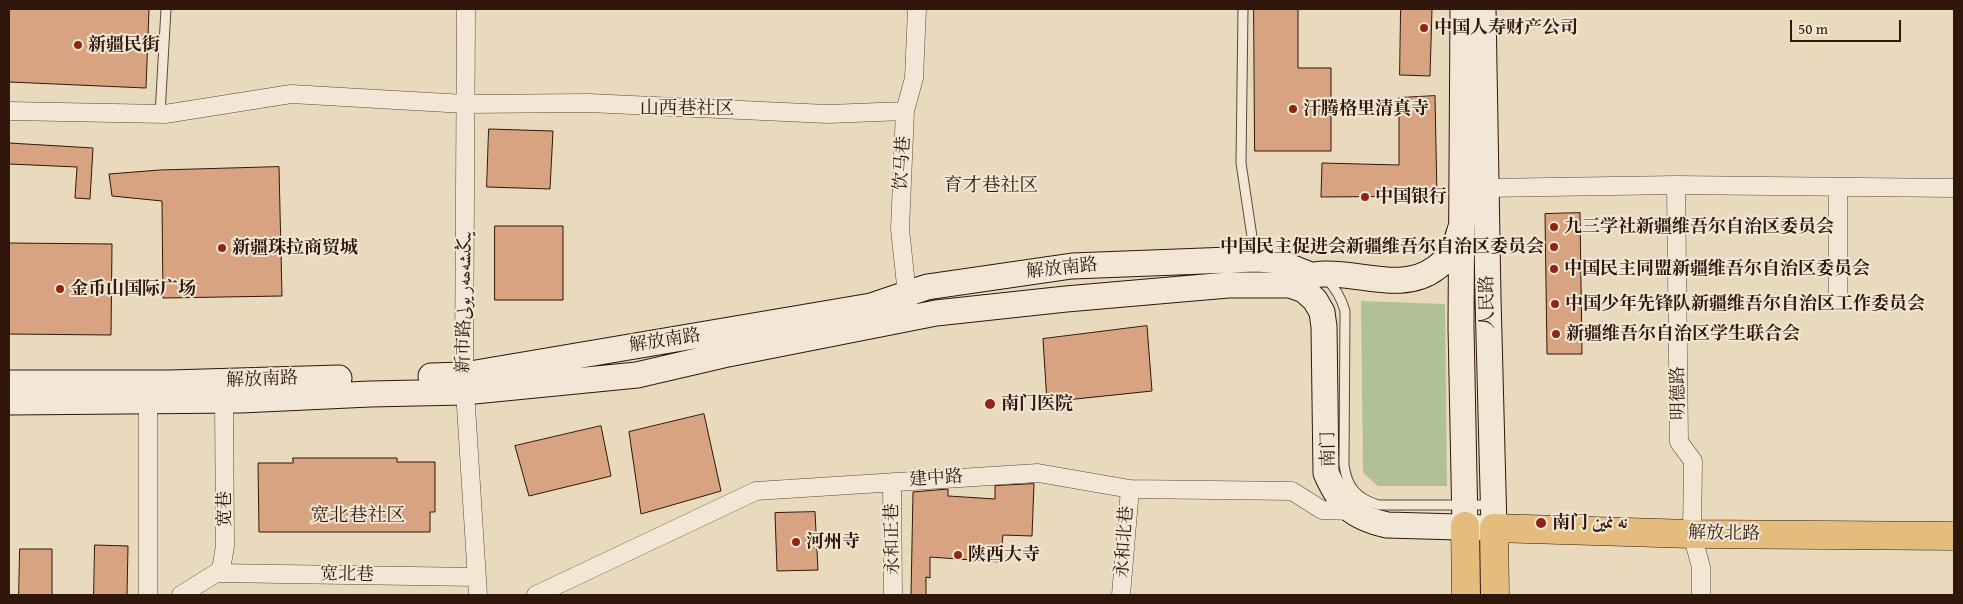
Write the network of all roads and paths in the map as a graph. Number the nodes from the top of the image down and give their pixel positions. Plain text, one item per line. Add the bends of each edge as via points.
1 (166, 9) edge
2 (466, 9) edge
3 (917, 9) edge
4 (1243, 9) edge
5 (1463, 9) edge
6 (1483, 9) edge
7 (465, 104) junction
8 (9, 111) edge
9 (905, 111) junction
10 (160, 114) junction
11 (1676, 185) junction
12 (1486, 188) junction
13 (1838, 188) junction
14 (1954, 188) edge
15 (1463, 211) junction
16 (1256, 259) junction
17 (1312, 276) junction
18 (1276, 285) junction
19 (907, 294) junction
20 (1838, 299) dead end
21 (909, 319) junction
22 (1324, 327) junction
23 (9, 383) edge
24 (464, 384) junction
25 (224, 400) junction
26 (148, 401) junction
27 (9, 402) edge
28 (892, 482) junction
29 (1130, 489) junction
30 (1352, 511) junction
31 (1464, 516) junction
32 (1494, 516) junction
33 (1692, 534) junction
34 (1954, 536) edge
35 (218, 573) junction
36 (476, 577) junction
37 (148, 595) edge
38 (181, 595) edge
39 (478, 595) edge
40 (536, 595) edge
41 (893, 595) edge
42 (1121, 595) edge
43 (1466, 595) edge
44 (1495, 595) edge
45 (1701, 595) edge

1 - 10 lane
2 - 7 street, 新市路يىڭىشەھەر يولى
3 - 9 street, 饮马巷 via 914,78
4 - 16 lane via 1241,163
5 - 15 main road, 人民路
6 - 12 main road, 人民路
7 - 9 street via 588,103 828,114
7 - 10 street via 290,94
7 - 24 street, 新市路يىڭىشەھەر يولى
8 - 10 street
9 - 19 street, 饮马巷 via 900,229
11 - 12 street
11 - 13 street
11 - 33 street, 明德路 via 1679,442 1693,461
12 - 32 main road, 人民路
13 - 14 street
13 - 20 street
15 - 17 main road, 解放南路 via 1455,248 1428,274 1410,281 1322,274
15 - 31 main road, 人民路
16 - 17 main road, 解放南路 via 1273,260
16 - 19 main road, 解放南路 via 1072,266 927,287
17 - 18 main road, 解放南路
17 - 22 main road via 1322,299
17 - 31 lane, 南门 via 1324,278 1334,286 1345,311 1344,465 1350,487 1363,499 1379,505
18 - 21 main road, 解放南路 via 1228,285 1066,299 936,313
18 - 22 main road, 解放南路 via 1304,290 1322,312
19 - 21 street, 饮马巷
19 - 24 main road, 解放南路 via 871,306
21 - 24 main road, 解放南路 via 637,375
22 - 30 main road, 解放南路 via 1326,473 1336,495
23 - 24 main road, 解放南路
24 - 25 main road, 解放南路 via 370,394
24 - 36 street, 新市路يىڭىشەھەر يولى
25 - 26 main road, 解放南路
25 - 35 street, 宽巷 via 225,546 222,570
26 - 27 main road, 解放南路
26 - 37 street
28 - 29 street, 建中路 via 1038,472
28 - 40 street, 建中路 via 756,491
28 - 41 street, 永和正巷
29 - 30 street, 建中路 via 1292,491 1322,510
29 - 42 street, 永和北巷
30 - 31 main road, 解放南路 via 1387,525
31 - 32 main road, 解放南路
31 - 43 main road, 人民路
32 - 33 main road, 解放北路
32 - 44 main road, 人民路
33 - 34 main road, 解放北路
33 - 45 street, 明德路 via 1701,567
35 - 36 street, 宽北巷
35 - 38 street
36 - 39 street, 新市路يىڭىشەھەر يولى

